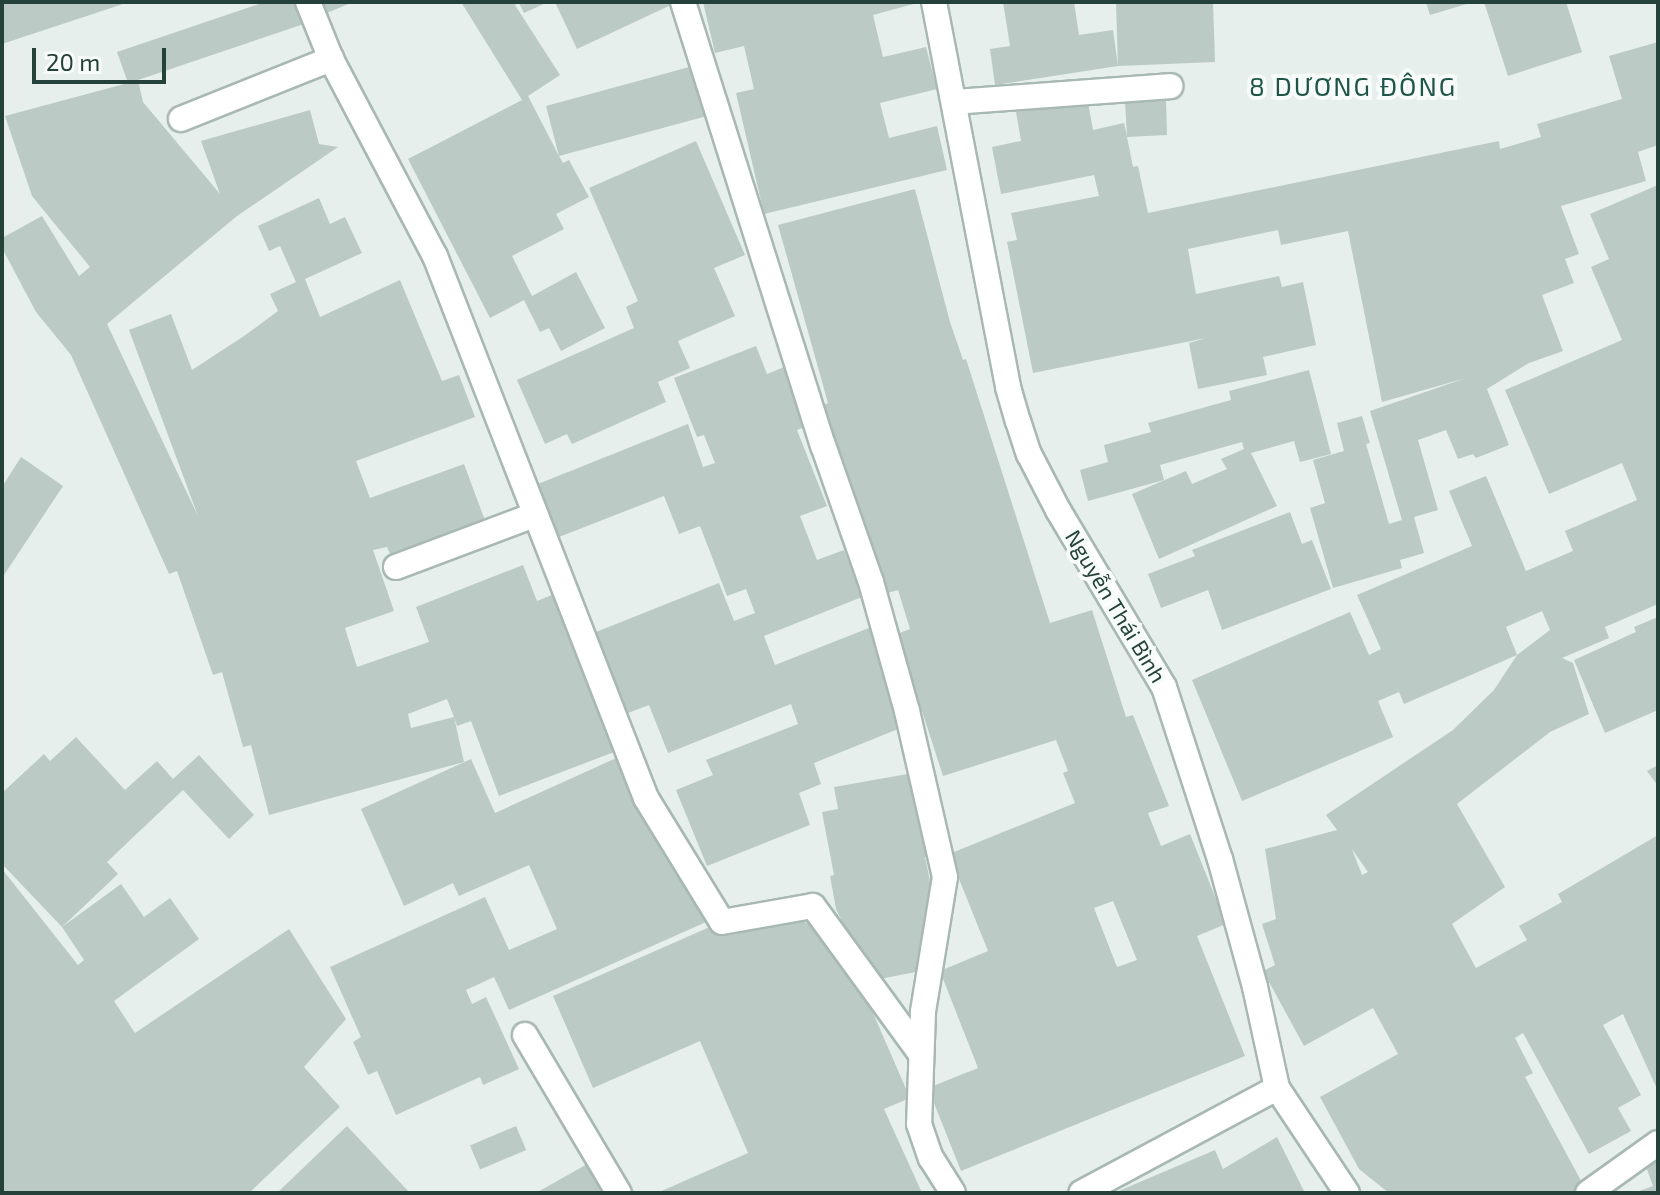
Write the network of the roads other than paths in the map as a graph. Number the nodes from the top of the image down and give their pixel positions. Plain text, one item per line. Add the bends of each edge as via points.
1 (308, 2) edge
2 (683, 2) edge
3 (934, 2) edge
4 (331, 59) junction
5 (1170, 86) dead end
6 (954, 102) junction
7 (181, 119) dead end
8 (534, 515) junction
9 (396, 567) dead end
10 (525, 1035) dead end
11 (921, 1054) junction
12 (1277, 1088) junction
13 (1658, 1143) edge
14 (619, 1193) edge
15 (953, 1193) edge
16 (1081, 1193) edge
17 (1347, 1193) edge
18 (1588, 1193) edge

1 - 4 street
2 - 11 street via 871,582 945,877
3 - 6 street, Nguyễn Thái Bình
4 - 7 street
4 - 8 street via 435,256
5 - 6 street
6 - 12 street, Nguyễn Thái Bình via 1018,421 1058,510 1164,687 1220,859
8 - 9 street
8 - 11 street via 646,798 722,922 813,906
10 - 14 street
11 - 15 street via 919,1124 931,1158
12 - 16 street
12 - 17 street
13 - 18 street

